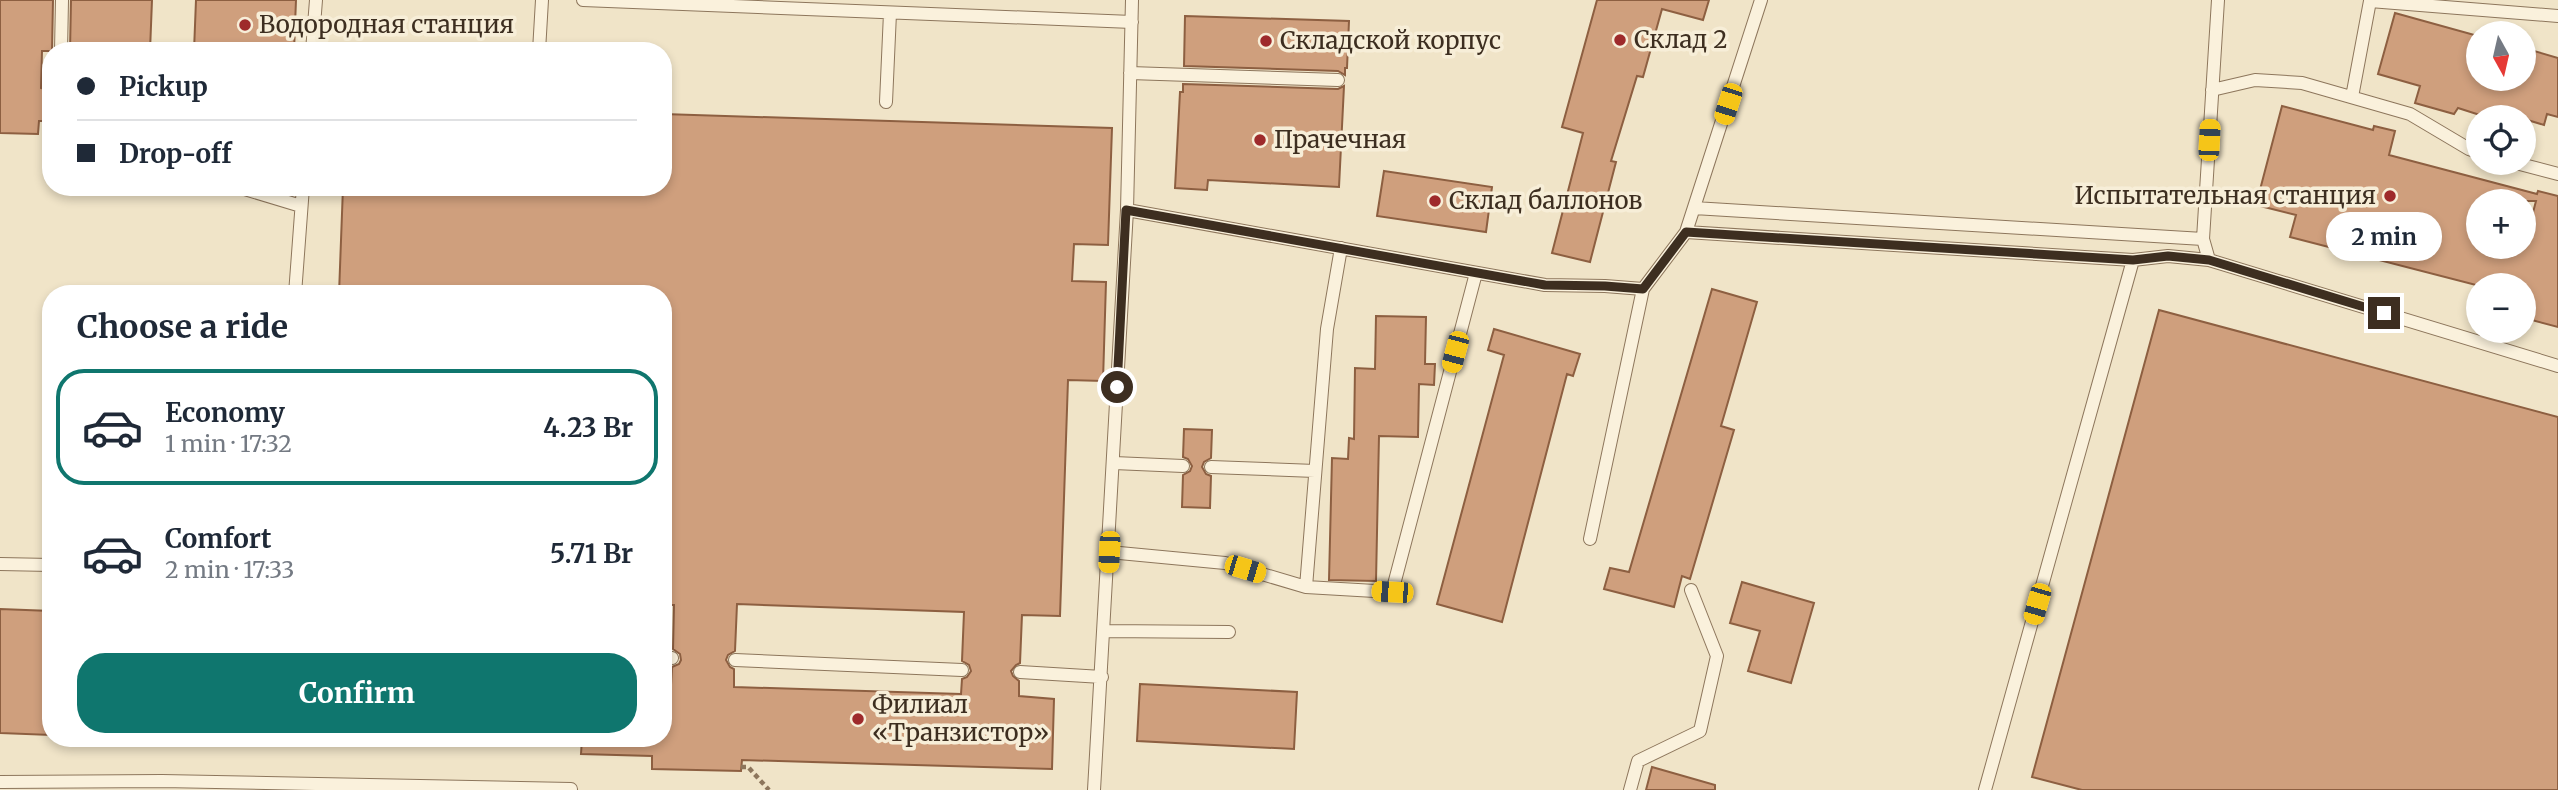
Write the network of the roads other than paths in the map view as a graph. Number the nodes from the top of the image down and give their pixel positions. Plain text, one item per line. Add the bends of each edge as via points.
1 (62, 0) edge
2 (316, 0) edge
3 (542, 0) edge
4 (583, 0) edge
5 (1132, 0) edge
6 (1761, 0) edge
7 (2218, 0) edge
8 (890, 13) junction
9 (2558, 16) edge
10 (1132, 22) junction
11 (61, 42) edge
12 (313, 42) edge
13 (540, 42) edge
14 (1130, 73) junction
15 (1338, 80) dead end
16 (2212, 90) junction
17 (2352, 97) junction
18 (886, 102) dead end
19 (2466, 147) edge
20 (2536, 168) edge
21 (2558, 174) edge
22 (268, 196) edge
23 (302, 196) edge
24 (301, 206) junction
25 (1694, 208) junction
26 (1126, 210) junction
27 (1686, 232) junction
28 (2203, 239) junction
29 (1341, 248) junction
30 (2133, 260) junction
31 (2209, 260) junction
32 (1476, 272) junction
33 (296, 285) edge
34 (1643, 289) junction
35 (2558, 366) edge
36 (1114, 463) junction
37 (1183, 466) dead end
38 (1211, 467) dead end
39 (1315, 471) junction
40 (1590, 540) dead end
41 (1109, 552) junction
42 (0, 564) edge
43 (42, 565) edge
44 (1306, 587) junction
45 (1692, 590) dead end
46 (1104, 631) junction
47 (1229, 632) dead end
48 (735, 660) dead end
49 (962, 670) dead end
50 (1020, 672) dead end
51 (1101, 677) junction
52 (0, 782) edge
53 (421, 788) edge
54 (571, 789) edge
55 (1094, 790) edge
56 (1630, 790) edge
57 (1985, 790) edge

1 - 11 lane
2 - 12 lane
3 - 13 lane
4 - 8 lane
5 - 10 lane
6 - 25 lane
7 - 16 lane
8 - 10 lane
8 - 18 lane
9 - 17 lane via 2370,1
10 - 14 lane
14 - 15 lane
14 - 26 lane
16 - 17 lane via 2255,80 2302,83
16 - 28 lane
17 - 19 lane via 2410,114
20 - 21 lane
22 - 24 lane
23 - 24 lane
24 - 33 lane
25 - 27 lane
25 - 28 lane
26 - 29 lane
26 - 36 lane
27 - 30 lane
27 - 34 lane
28 - 31 lane
29 - 32 lane
29 - 39 lane via 1327,328
30 - 31 lane via 2168,256
30 - 57 lane
31 - 35 lane
32 - 34 lane via 1545,285
32 - 44 lane via 1392,592
34 - 40 lane
36 - 37 lane
36 - 41 lane
38 - 39 lane
39 - 44 lane
41 - 44 lane via 1225,562
41 - 46 lane
42 - 43 lane
45 - 56 lane via 1717,656 1700,731 1638,761
46 - 47 lane
46 - 51 lane
48 - 49 lane
50 - 51 lane
51 - 55 lane
52 - 53 lane
53 - 54 lane

